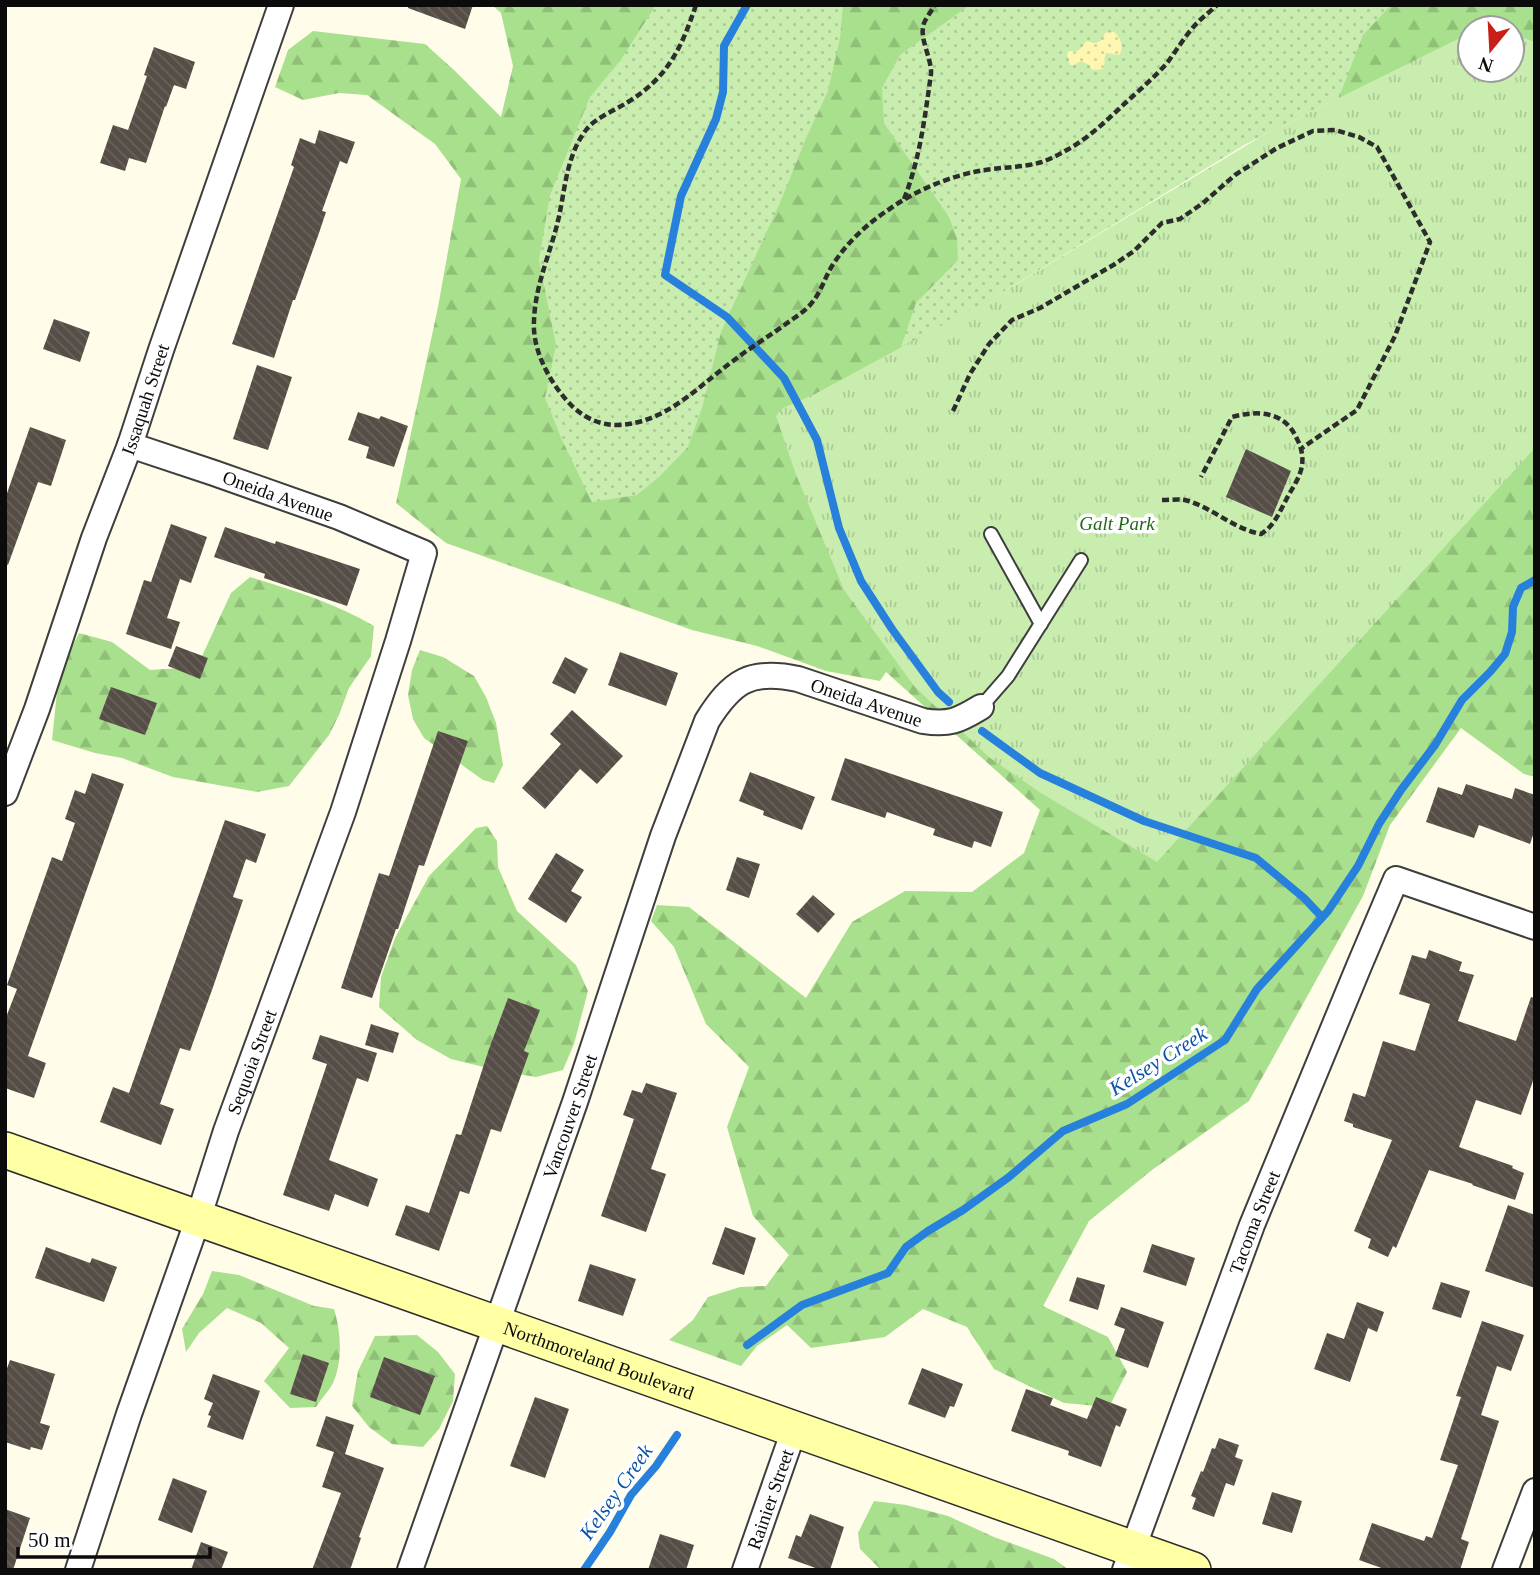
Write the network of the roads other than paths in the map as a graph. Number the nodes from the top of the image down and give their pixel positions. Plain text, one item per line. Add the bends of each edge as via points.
1 (281, 5) edge
2 (130, 445) junction
3 (991, 534) dead end
4 (424, 553) joint
5 (1081, 559) dead end
6 (1041, 624) junction
7 (750, 678) joint
8 (981, 707) joint
9 (5, 793) edge
10 (1535, 927) edge
11 (5, 1150) edge
12 (198, 1219) junction
13 (498, 1324) junction
14 (794, 1430) junction
15 (1535, 1491) edge
16 (1129, 1559) edge
17 (78, 1570) edge
18 (410, 1570) edge
19 (746, 1570) edge
20 (1193, 1570) edge
21 (1505, 1570) edge

1 - 2 street, Issaquah Street
2 - 4 street, Oneida Avenue via 339,517
2 - 9 street, Issaquah Street
3 - 6 lane
4 - 12 street, Sequoia Street via 343,812
5 - 6 lane
6 - 8 lane via 1008,676
7 - 8 street, Oneida Avenue via 778,675 798,679 903,716 940,723 961,719
7 - 13 street, Vancouver Street via 732,688 707,721 663,836
10 - 16 street, Tacoma Street via 1396,879 1252,1225
11 - 12 street, Northmoreland Boulevard
12 - 13 street, Northmoreland Boulevard
12 - 17 street, Sequoia Street
13 - 14 street, Northmoreland Boulevard
13 - 18 street, Vancouver Street
14 - 16 street, Northmoreland Boulevard via 928,1475
14 - 19 street, Rainier Street
15 - 21 street
16 - 20 street, Northmoreland Boulevard

